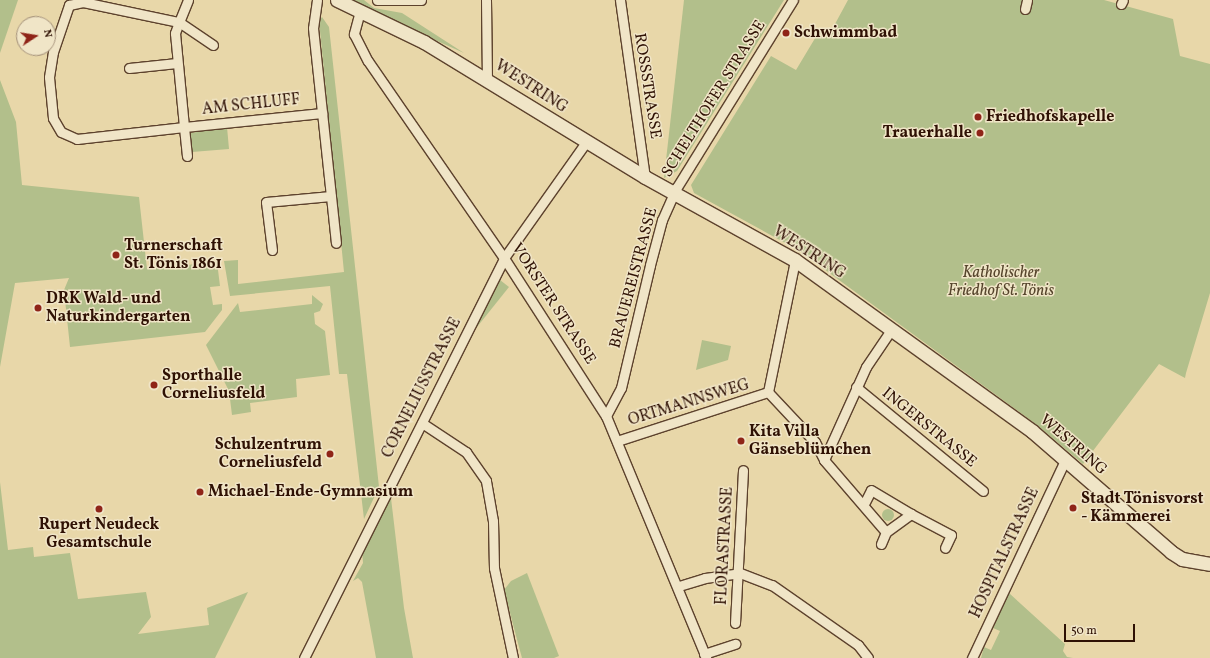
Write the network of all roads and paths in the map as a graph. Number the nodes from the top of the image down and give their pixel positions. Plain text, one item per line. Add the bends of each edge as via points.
1 (188, 0) edge
2 (317, 0) edge
3 (337, 0) edge
4 (377, 0) edge
5 (421, 0) edge
6 (486, 0) edge
7 (620, 0) edge
8 (793, 0) edge
9 (1027, 0) edge
10 (1025, 9) dead end
11 (360, 11) junction
12 (179, 22) junction
13 (213, 45) dead end
14 (177, 63) junction
15 (129, 68) dead end
16 (487, 78) junction
17 (322, 114) junction
18 (184, 127) junction
19 (586, 142) junction
20 (187, 156) dead end
21 (645, 177) junction
22 (674, 193) junction
23 (331, 196) junction
24 (336, 242) dead end
25 (272, 250) dead end
26 (504, 258) junction
27 (795, 260) junction
28 (891, 330) junction
29 (856, 387) junction
30 (768, 392) junction
31 (606, 416) junction
32 (422, 423) junction
33 (617, 441) junction
34 (824, 460) junction
35 (1065, 460) junction
36 (743, 470) dead end
37 (983, 491) dead end
38 (864, 502) junction
39 (911, 514) junction
40 (886, 532) junction
41 (880, 544) dead end
42 (945, 548) dead end
43 (1210, 564) edge
44 (740, 573) junction
45 (678, 586) junction
46 (735, 624) dead end
47 (735, 644) dead end
48 (705, 656) edge
49 (304, 658) edge
50 (513, 658) edge
51 (868, 658) edge
52 (972, 658) edge

1 - 12 street
2 - 17 street, AM SCHLUFF via 313,28
3 - 11 street
4 - 5 street
6 - 16 street
7 - 21 street, ROSSSTRASSE
8 - 22 street, SCHELTHOFER STRASSE
9 - 10 street
11 - 16 street, WESTRING via 403,30
11 - 26 street, VORSTER STRASSE via 354,34 368,61
12 - 13 street
12 - 14 street via 175,33
12 - 18 street, AM SCHLUFF via 74,3 64,14 49,77 53,118 61,132 77,140
14 - 15 street
14 - 18 street
16 - 19 street, WESTRING
17 - 18 street, AM SCHLUFF
17 - 23 street, AM SCHLUFF
18 - 20 street
19 - 21 street, WESTRING
19 - 26 street, CORNELIUSSTRASSE
21 - 22 street, WESTRING
22 - 27 street, WESTRING
22 - 31 street, BRAUEREISTRASSE via 652,257 621,388
23 - 24 street, AM SCHLUFF
23 - 25 street via 266,202
26 - 31 street, VORSTER STRASSE
26 - 32 street, CORNELIUSSTRASSE
27 - 28 street, WESTRING
27 - 30 street, ORTMANNSWEG
28 - 29 street
28 - 35 street, WESTRING via 1032,431
29 - 34 street
29 - 37 street, INGERSTRASSE
30 - 33 street, ORTMANNSWEG
30 - 34 street, ORTMANNSWEG via 815,442
31 - 33 street, VORSTER STRASSE
32 - 49 street, CORNELIUSSTRASSE
32 - 50 street via 466,452 486,481 493,522 494,568
33 - 45 street, VORSTER STRASSE
34 - 38 street
35 - 43 street, WESTRING via 1171,552 1182,559
35 - 52 street, HOSPITALSTRASSE
36 - 44 street, FLORASTRASSE
38 - 39 street via 870,490
38 - 40 street
39 - 40 street
39 - 42 street via 951,535
40 - 41 street
44 - 45 street
44 - 46 street, FLORASTRASSE
44 - 51 street via 772,585 858,645
45 - 48 street, VORSTER STRASSE
47 - 48 street

